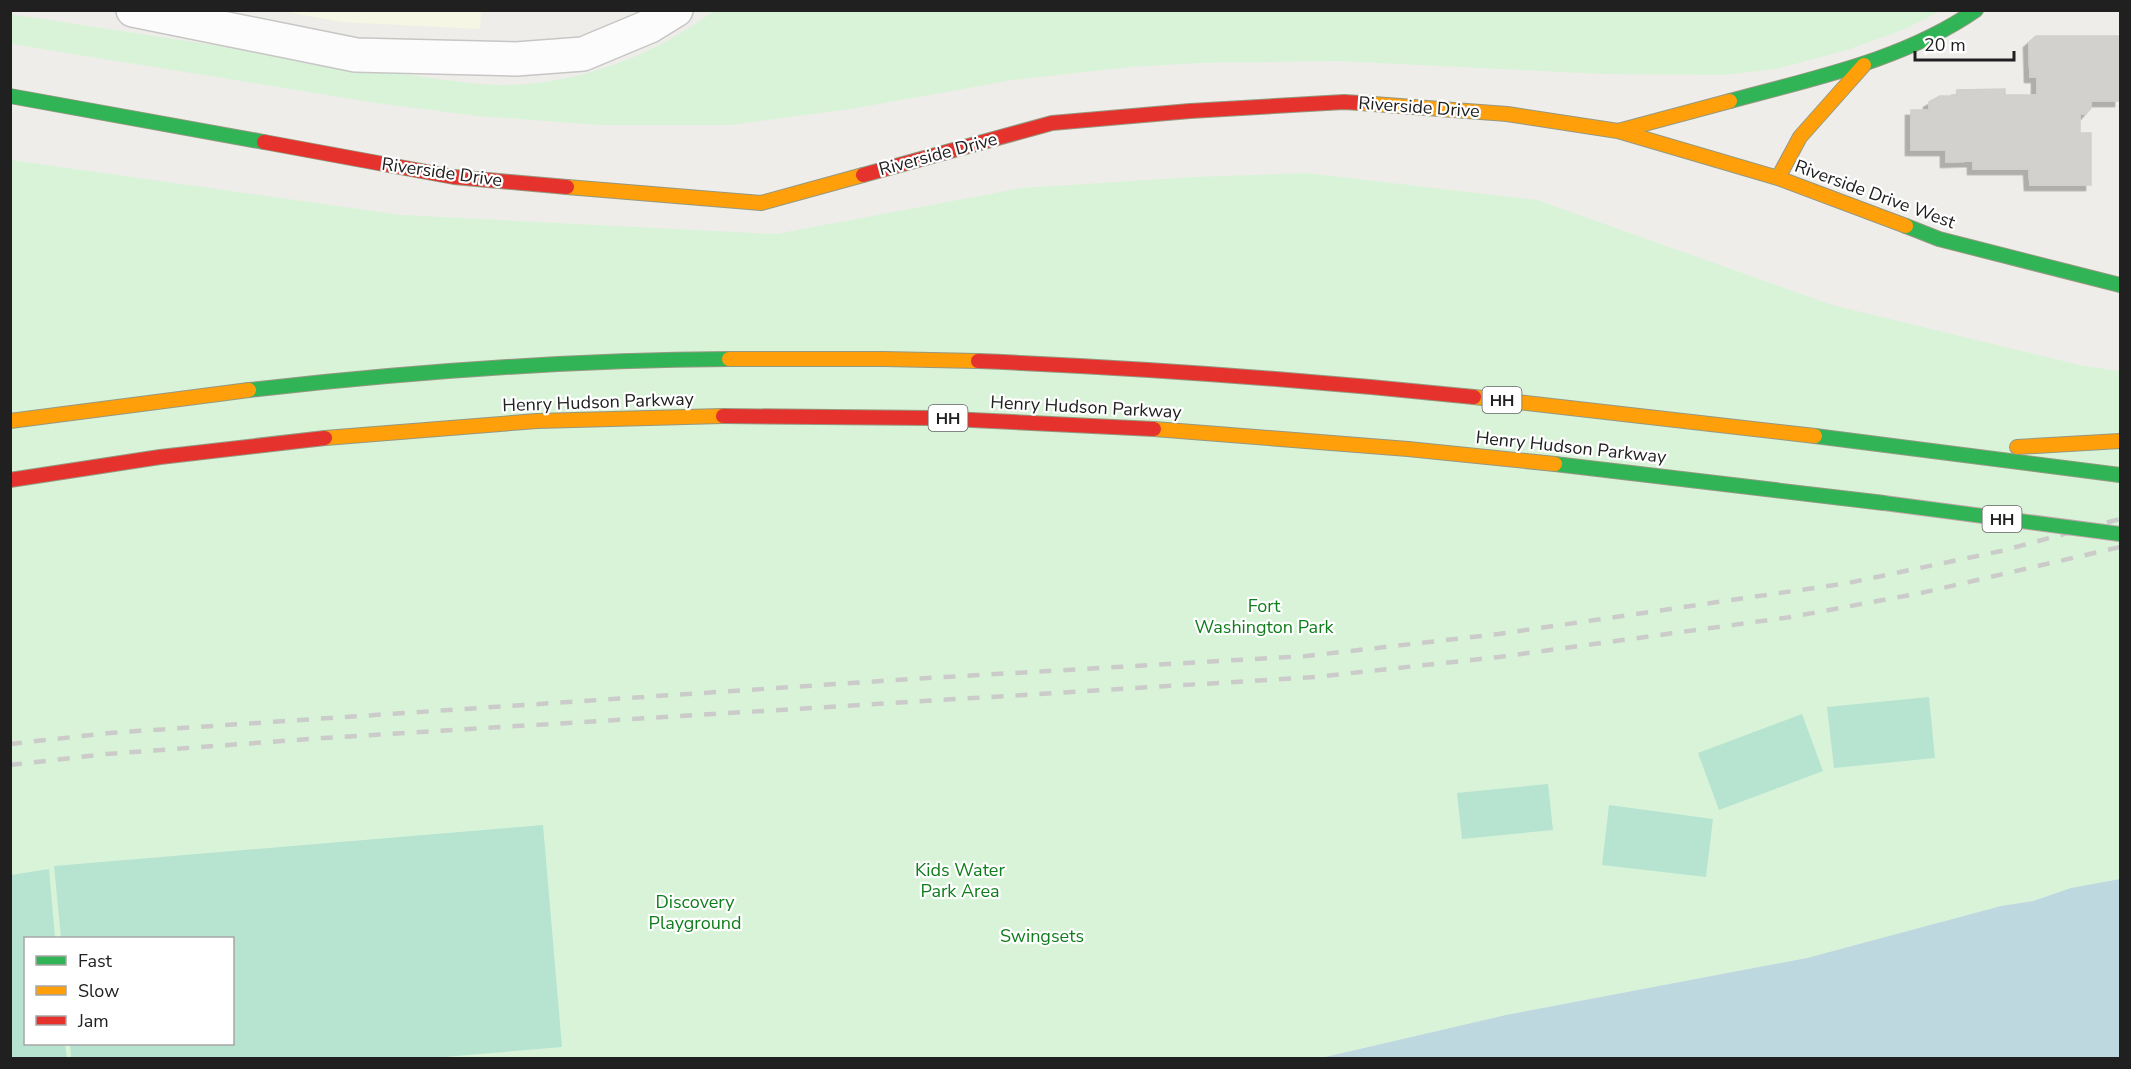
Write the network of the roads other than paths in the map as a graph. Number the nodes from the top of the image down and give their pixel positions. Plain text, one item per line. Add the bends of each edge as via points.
1 (133, 10) edge
2 (676, 10) edge
3 (1976, 10) edge
4 (1864, 64) junction
5 (10, 96) edge
6 (1618, 131) junction
7 (1778, 178) junction
8 (2118, 285) edge
9 (10, 422) edge
10 (2121, 441) edge
11 (1934, 451) junction
12 (2121, 475) edge
13 (10, 480) edge
14 (2121, 534) edge

1 - 2 street via 356,55 516,59 583,54 650,26
3 - 4 main road, Riverside Drive via 1953,26
4 - 6 main road, Riverside Drive
4 - 7 main road, Riverside Drive via 1800,136
5 - 6 main road, Riverside Drive via 454,177 761,203 1052,123 1190,111 1344,102 1507,114
6 - 7 main road, Riverside Drive West
7 - 8 main road, Riverside Drive West via 1939,239
9 - 11 main road, HH via 228,392 466,369 712,359 901,360 1068,366 1338,384
10 - 11 main road
11 - 12 main road, HH
13 - 14 main road, Henry Hudson Parkway / HH, bridge via 163,457 394,432 610,418 953,418 1308,439 1521,459

